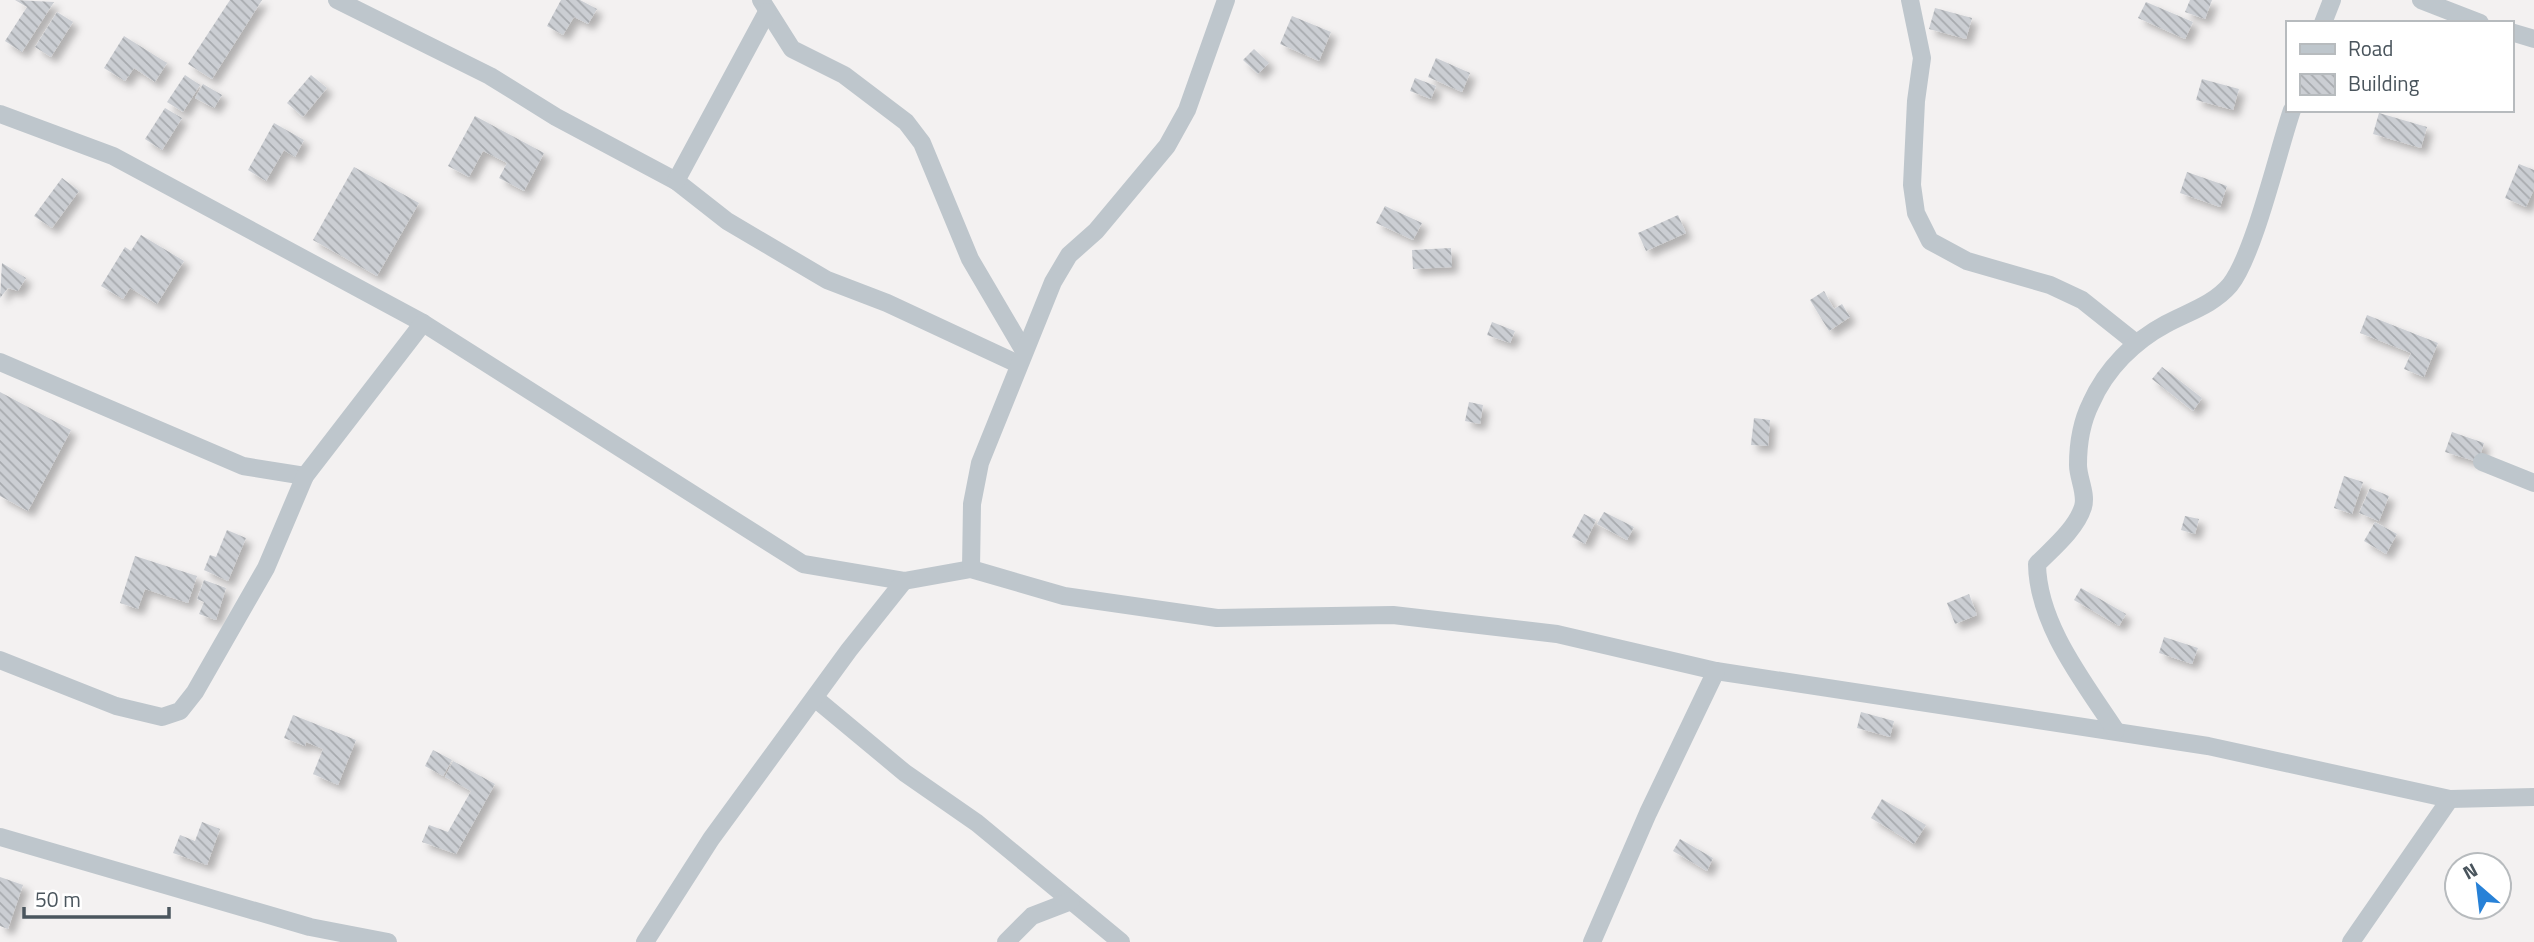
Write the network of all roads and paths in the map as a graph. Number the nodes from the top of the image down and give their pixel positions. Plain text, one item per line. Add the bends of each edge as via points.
1 (337, 0) edge
2 (1226, 0) edge
3 (1910, 0) edge
4 (2332, 0) edge
5 (2421, 0) edge
6 (764, 6) edge
7 (2324, 21) edge
8 (2475, 21) edge
9 (2513, 33) edge
10 (2534, 39) edge
11 (2291, 112) edge
12 (0, 114) edge
13 (676, 181) junction
14 (423, 323) junction
15 (2136, 343) junction
16 (1021, 358) junction
17 (0, 362) edge
18 (2482, 461) dead end
19 (305, 476) junction
20 (2534, 483) edge
21 (971, 569) junction
22 (904, 581) junction
23 (0, 660) edge
24 (1716, 671) junction
25 (816, 699) junction
26 (2116, 731) junction
27 (2534, 797) edge
28 (2450, 799) junction
29 (0, 836) edge
30 (1071, 901) junction
31 (309, 934) edge
32 (388, 942) edge
33 (645, 942) edge
34 (1006, 942) edge
35 (1121, 942) edge
36 (1592, 942) edge
37 (2351, 942) edge

1 - 13 street via 490,76
2 - 16 street via 1187,110 1167,146 1096,232 1069,255
3 - 15 street via 1922,58 1912,186 1916,213 1930,241 1967,261 2050,285 2082,300
4 - 7 street
5 - 8 street
6 - 13 street
6 - 16 street via 792,49 844,75 906,122 922,143 970,259
9 - 10 street
11 - 15 street via 2246,252 2230,285 2205,306
12 - 14 street via 113,156
13 - 16 street via 727,221 827,280
14 - 19 street
14 - 22 street via 803,564
15 - 26 street via 2105,376 2090,404 2078,466 2084,504 2076,522 2037,564 2037,587 2047,615
16 - 21 street via 981,463 972,504
17 - 19 street via 243,466
18 - 20 street
19 - 23 street via 266,569 180,711 162,718 116,706
21 - 22 street
21 - 24 street via 1064,596 1217,618 1393,615 1557,634
22 - 25 street
24 - 26 street
24 - 36 street
25 - 30 street
25 - 33 street via 711,839
26 - 28 street via 2208,746
27 - 28 street
28 - 37 street
29 - 31 street
30 - 34 street via 1032,916
30 - 35 street
31 - 32 street

